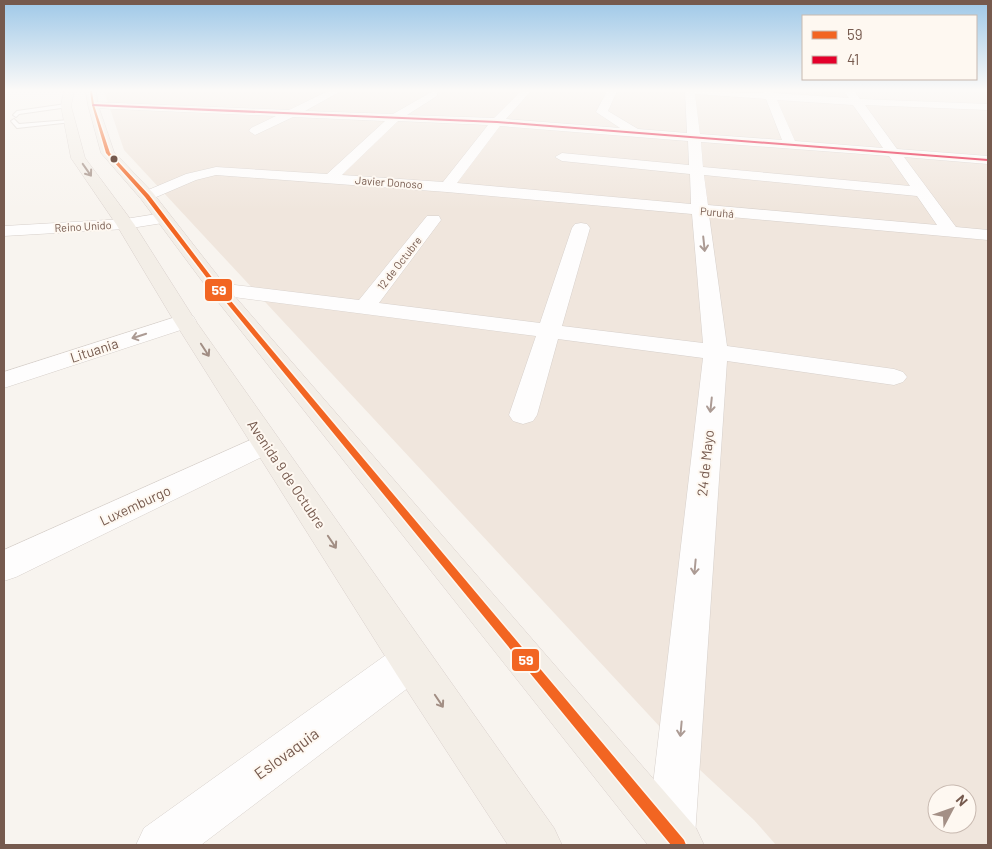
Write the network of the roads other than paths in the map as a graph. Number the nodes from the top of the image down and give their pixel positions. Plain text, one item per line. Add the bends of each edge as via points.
1 (78, 131) edge
2 (95, 131) edge
3 (381, 131) edge
4 (490, 131) edge
5 (616, 131) edge
6 (694, 131) edge
7 (784, 131) edge
8 (877, 131) edge
9 (635, 132) joint
10 (695, 136) junction
11 (790, 145) junction
12 (894, 154) junction
13 (562, 157) dead end
14 (988, 160) edge
15 (698, 170) junction
16 (331, 178) junction
17 (447, 187) junction
18 (921, 192) junction
19 (155, 207) junction
20 (700, 210) junction
21 (433, 220) dead end
22 (125, 224) junction
23 (581, 228) dead end
24 (4, 231) edge
25 (950, 231) junction
26 (988, 235) edge
27 (218, 289) junction
28 (366, 306) junction
29 (185, 321) junction
30 (549, 330) junction
31 (716, 352) junction
32 (894, 378) dead end
33 (4, 380) edge
34 (522, 415) dead end
35 (266, 443) junction
36 (4, 566) edge
37 (411, 661) junction
38 (675, 840) edge
39 (161, 845) edge
40 (537, 845) edge

1 -> 22 main road, Avenida 9 de Octubre via 78,158
2 - 19 main road via 108,153
3 - 16 street
4 - 17 street
5 - 9 street
6 - 10 street, 24 de Mayo
7 - 11 street
8 - 12 street
9 - 10 street
10 - 11 street
10 - 15 street, 24 de Mayo
11 - 12 street
12 - 14 street
12 - 18 street
13 - 15 street
15 - 18 street
15 - 20 street, 24 de Mayo
16 - 17 street, Javier Donoso
16 - 19 street, Javier Donoso via 216,171 190,177
17 - 20 street, Puruhá
18 - 25 street
19 - 22 street, Reino Unido
19 - 27 main road
20 - 25 street, Puruhá
20 -> 31 street, 24 de Mayo
21 - 28 street, 12 de Octubre
22 - 24 street, Reino Unido
22 - 29 main road, Avenida 9 de Octubre
23 - 30 street
25 - 26 street, Puruhá
27 - 28 street
27 - 38 main road
28 - 30 street
29 -> 33 street, Lituania
29 -> 35 main road, Avenida 9 de Octubre
30 - 31 street
30 - 34 street
31 - 32 street
31 -> 38 street, 24 de Mayo
35 - 36 street, Luxemburgo
35 -> 37 main road, Avenida 9 de Octubre
37 - 39 street, Eslovaquia
37 -> 40 main road, Avenida 9 de Octubre

